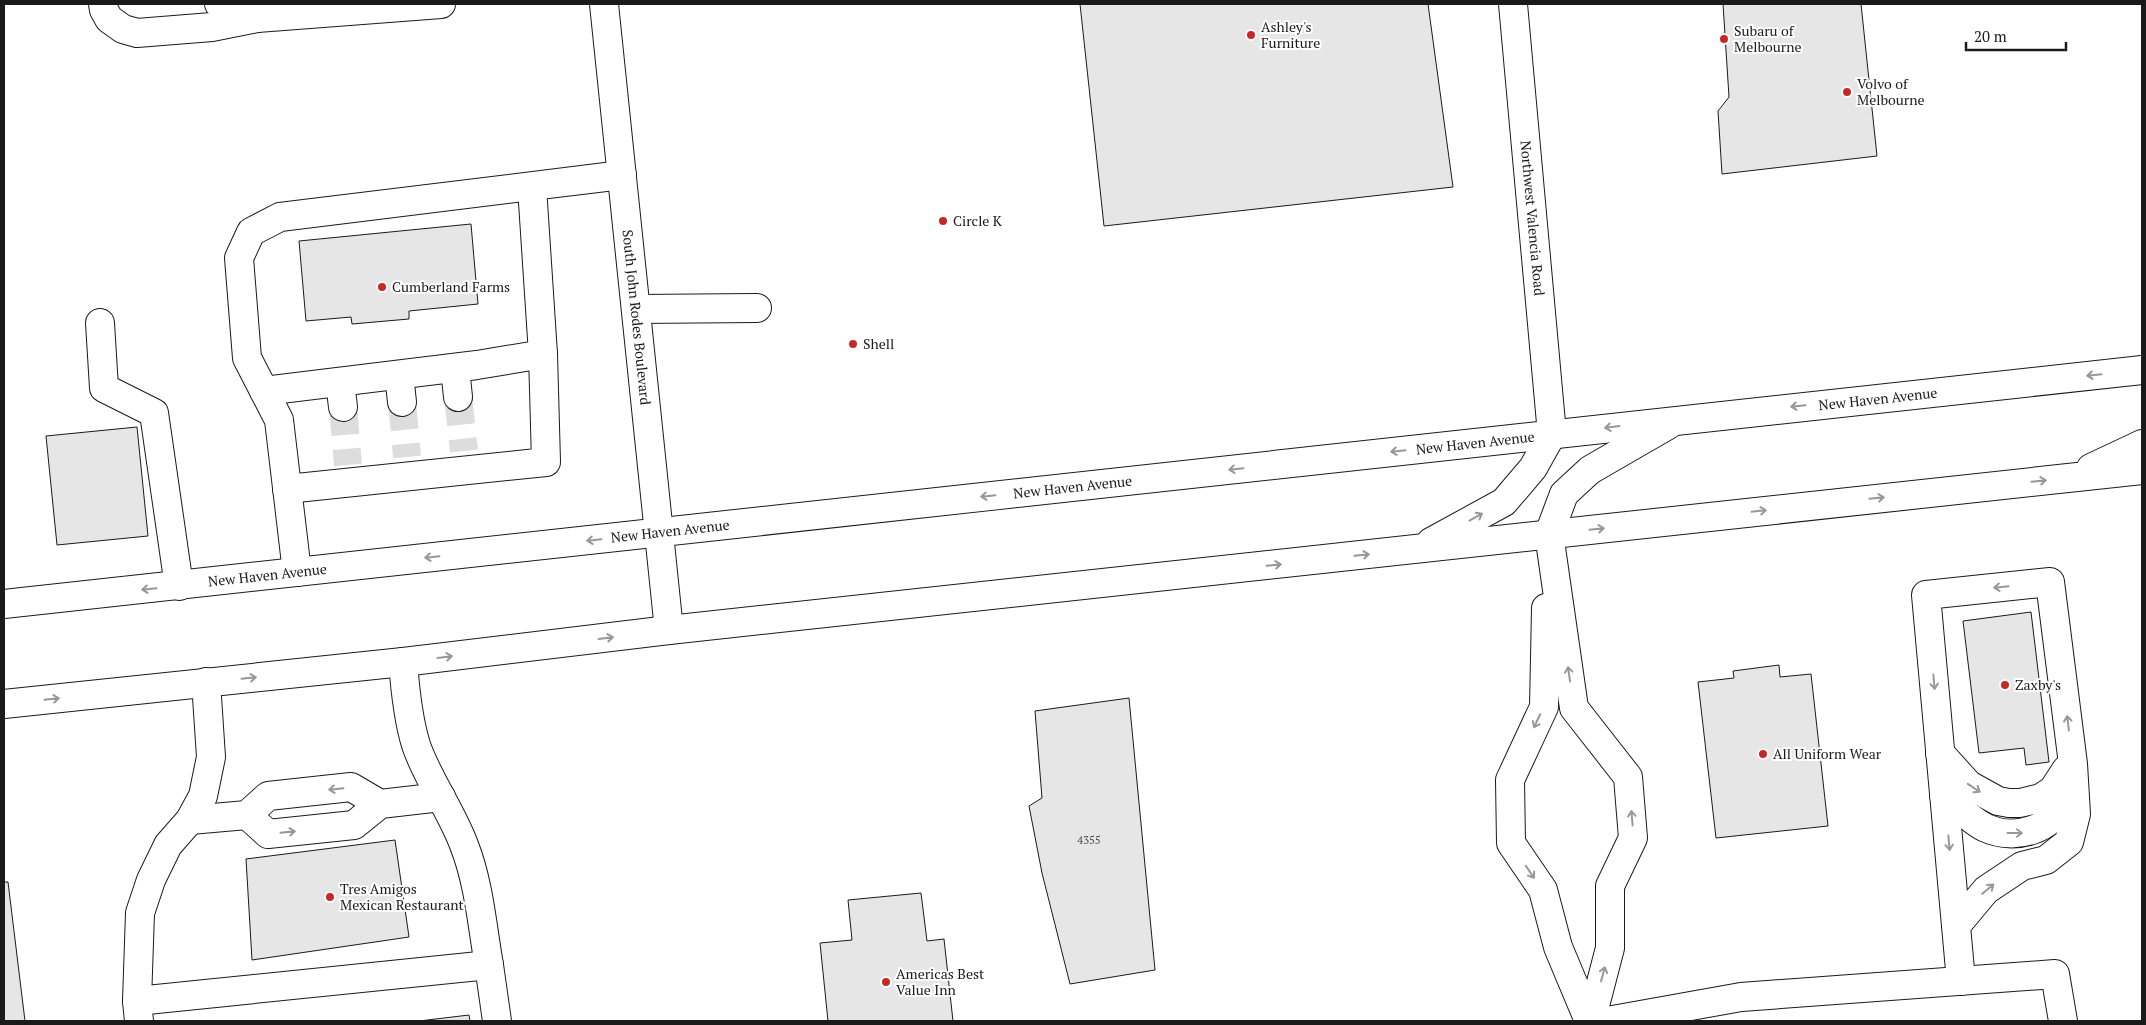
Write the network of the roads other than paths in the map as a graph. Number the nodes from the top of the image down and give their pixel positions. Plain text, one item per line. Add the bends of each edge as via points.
1 (103, 4) edge
2 (219, 4) edge
3 (441, 4) edge
4 (604, 4) edge
5 (1513, 4) edge
6 (257, 18) junction
7 (622, 175) junction
8 (532, 187) junction
9 (757, 308) dead end
10 (636, 309) junction
11 (100, 323) dead end
12 (543, 354) junction
13 (455, 368) junction
14 (2142, 370) edge
15 (399, 375) junction
16 (264, 391) junction
17 (458, 397) tunnel mouth
18 (402, 402) tunnel mouth
19 (1678, 419) junction
20 (1552, 434) junction
21 (2142, 444) edge
22 (2142, 470) edge
23 (2071, 478) junction
24 (287, 489) junction
25 (659, 532) junction
26 (1549, 534) junction
27 (1418, 549) junction
28 (297, 572) junction
29 (179, 586) junction
30 (4, 604) edge
31 (669, 630) junction
32 (403, 662) junction
33 (206, 682) junction
34 (4, 704) edge
35 (1940, 753) junction
36 (2072, 758) junction
37 (1944, 795) junction
38 (440, 796) junction
39 (380, 804) junction
40 (246, 815) junction
41 (190, 820) junction
42 (1956, 926) junction
43 (488, 965) junction
44 (1961, 981) junction
45 (138, 1011) edge
46 (497, 1021) edge
47 (1590, 1021) edge
48 (1607, 1021) edge
49 (2063, 1021) edge

1 - 6 main road via 109,19 123,29 137,33 212,27
2 - 6 main road
3 - 6 main road
4 - 7 main road, South John Rodes Boulevard
5 - 20 main road, Northwest Valencia Road
7 - 8 main road
7 - 10 main road, South John Rodes Boulevard
8 - 12 main road
8 - 16 main road via 280,216 251,232 239,258 242,308 247,358
9 - 10 main road
10 - 25 main road, South John Rodes Boulevard
11 - 29 main road via 104,388 154,413
12 - 13 main road
12 - 24 main road via 546,462 465,461 348,474
13 - 15 main road
13 - 17 main road
14 -> 19 main road, New Haven Avenue
15 - 16 main road via 341,394
15 - 18 main road
16 - 24 main road via 279,420
19 -> 20 main road, New Haven Avenue
19 - 26 main road via 1590,470 1564,494
20 -> 25 main road, New Haven Avenue
27 -> 20 main road via 1504,502 1533,468
21 - 23 main road
22 - 23 main road
26 -> 23 main road
24 - 28 main road
25 -> 28 main road, New Haven Avenue
25 - 31 main road, South John Rodes Boulevard
26 - 27 main road
26 -> 47 main road via 1544,708 1510,780 1511,844 1543,890 1558,947
47 -> 26 main road via 1610,948 1610,886 1633,838 1628,777 1574,708
31 -> 27 main road
28 - 29 main road, New Haven Avenue
29 -> 30 main road, New Haven Avenue
32 -> 31 main road
33 -> 32 main road
32 - 38 main road via 416,745
34 -> 33 main road
33 - 41 main road via 211,757 203,796
35 -> 36 main road via 1969,785 1998,801 2009,803 2041,798 2053,790
36 -> 35 main road via 2050,582 1926,595
35 - 37 main road
37 -> 36 main road via 1988,829 2019,834 2026,832 2050,821 2064,800
42 -> 36 main road via 1986,890 2022,866 2046,860 2069,842 2076,814
37 -> 42 main road
38 - 39 main road
38 - 43 main road via 465,847
39 -> 40 main road via 351,787 268,796
40 -> 39 main road via 268,834 354,825
40 - 41 main road
41 - 45 main road via 168,845 140,913
42 - 44 main road
43 - 45 main road
43 - 46 main road
44 - 48 main road via 1741,997
44 - 49 main road via 2055,974

